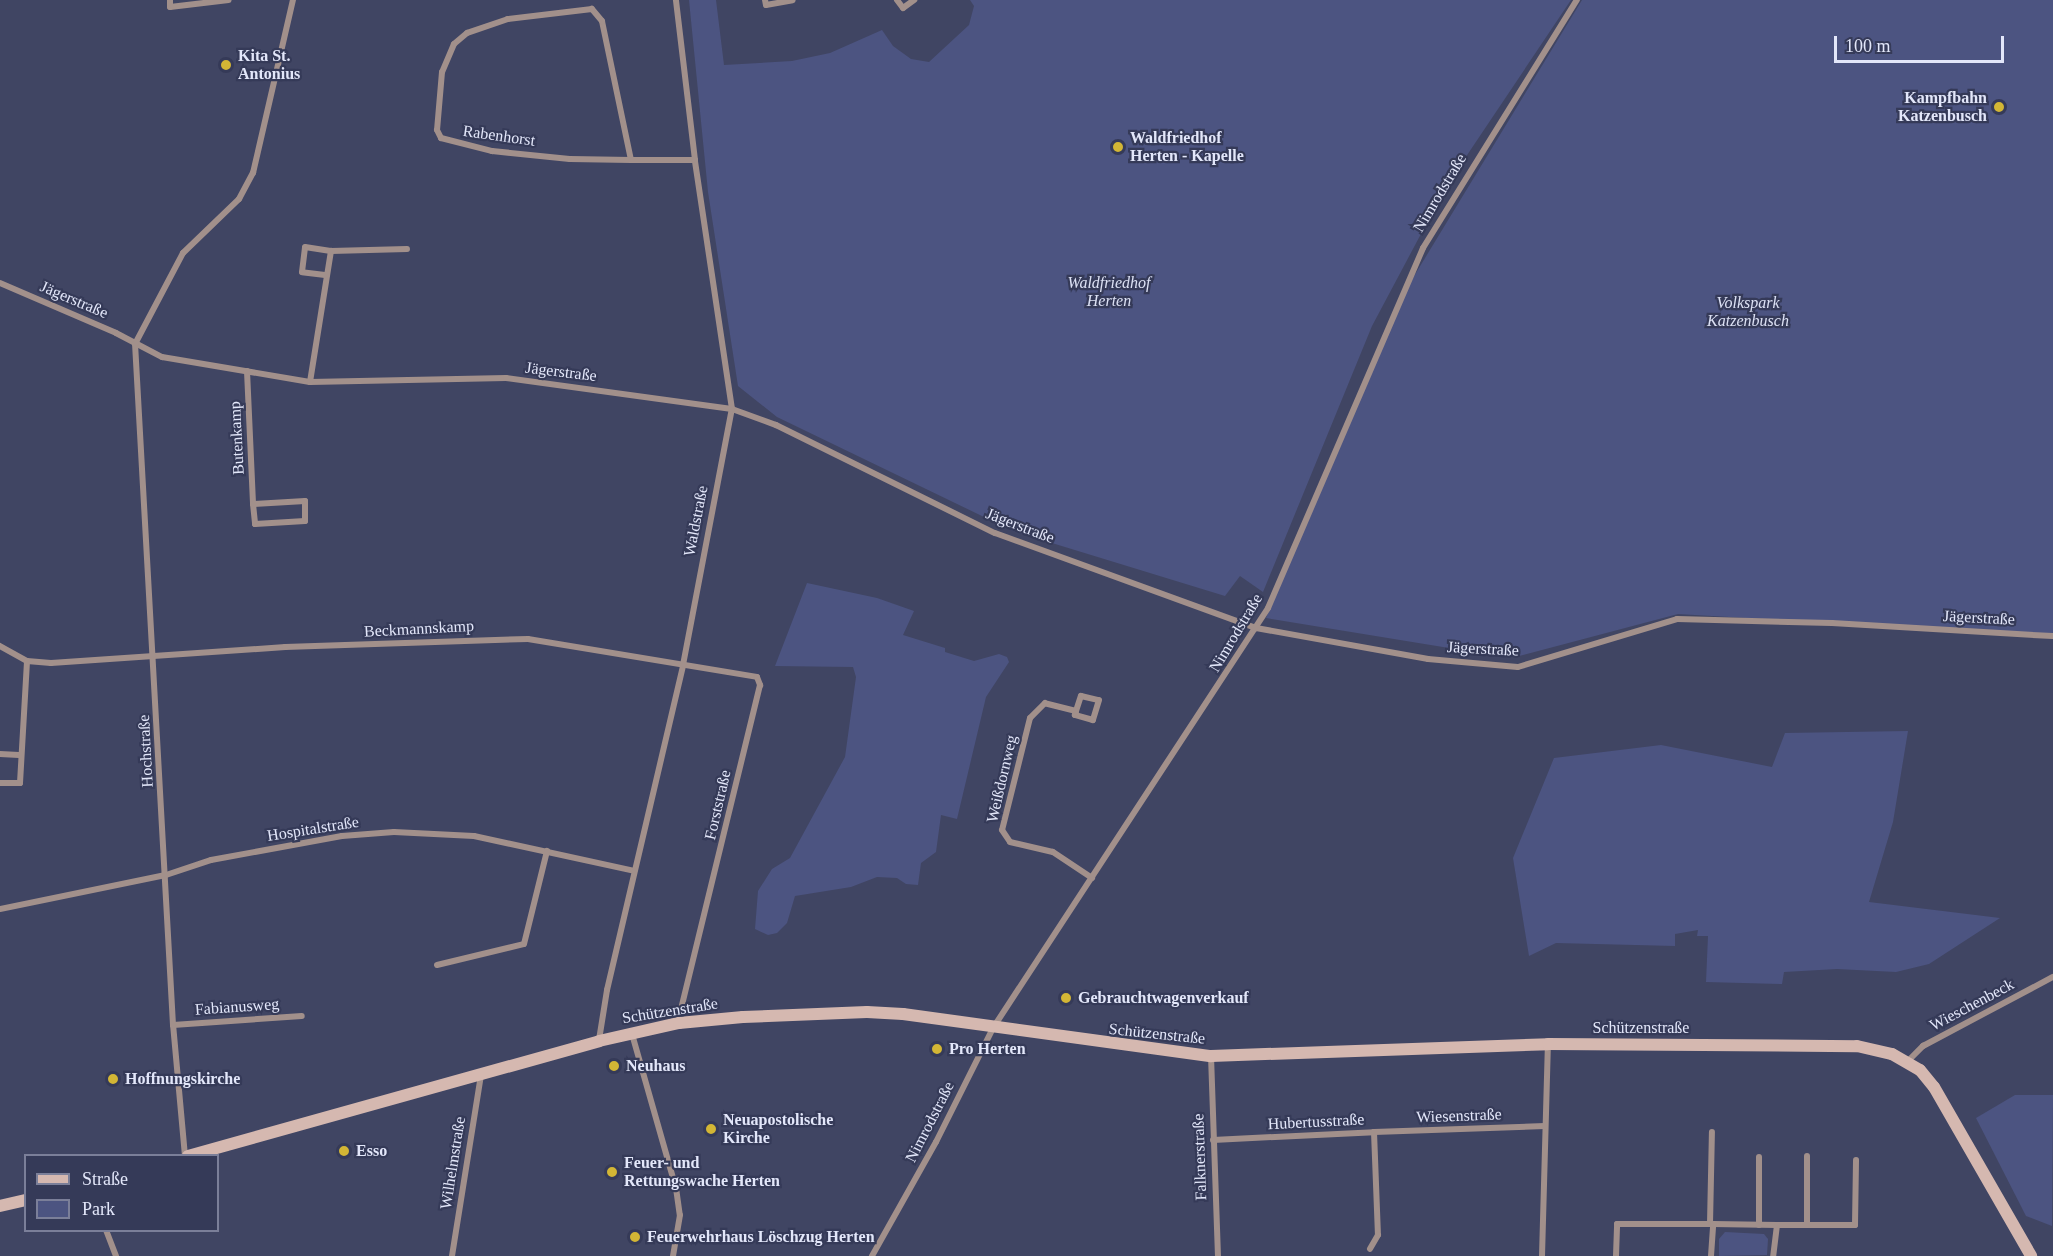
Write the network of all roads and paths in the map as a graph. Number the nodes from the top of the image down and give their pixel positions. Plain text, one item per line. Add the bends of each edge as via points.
1 (170, 0) edge
2 (229, 0) edge
3 (294, 0) edge
4 (676, 0) edge
5 (765, 0) edge
6 (793, 0) edge
7 (897, 0) edge
8 (914, 0) edge
9 (1577, 0) edge
10 (631, 160) junction
11 (695, 160) junction
12 (406, 249) dead end
13 (330, 251) junction
14 (325, 275) junction
15 (0, 283) edge
16 (135, 344) junction
17 (247, 371) junction
18 (310, 382) junction
19 (732, 409) junction
20 (253, 504) junction
21 (1256, 628) junction
22 (2053, 636) edge
23 (0, 646) edge
24 (154, 657) junction
25 (27, 661) junction
26 (683, 665) junction
27 (1077, 711) junction
28 (0, 754) edge
29 (19, 755) junction
30 (0, 783) edge
31 (547, 851) junction
32 (634, 871) junction
33 (166, 875) junction
34 (1092, 878) junction
35 (0, 909) edge
36 (437, 964) dead end
37 (2053, 977) edge
38 (680, 1012) dead end
39 (302, 1016) dead end
40 (173, 1025) junction
41 (993, 1028) junction
42 (632, 1033) junction
43 (598, 1041) junction
44 (1548, 1044) junction
45 (1211, 1056) junction
46 (1906, 1062) junction
47 (481, 1075) junction
48 (1545, 1126) junction
49 (1374, 1132) junction
50 (1712, 1132) dead end
51 (1213, 1140) junction
52 (186, 1154) edge
53 (190, 1154) edge
54 (1807, 1156) dead end
55 (1759, 1157) dead end
56 (1856, 1160) dead end
57 (24, 1200) edge
58 (0, 1206) edge
59 (1712, 1224) junction
60 (1758, 1225) junction
61 (1777, 1225) junction
62 (1807, 1225) junction
63 (107, 1232) edge
64 (1370, 1249) dead end
65 (116, 1256) edge
66 (452, 1256) edge
67 (673, 1256) edge
68 (872, 1256) edge
69 (1218, 1256) edge
70 (1542, 1256) edge
71 (1616, 1256) edge
72 (1711, 1256) edge
73 (1773, 1256) edge
74 (2031, 1256) edge

1 - 2 street via 170,7
3 - 16 street via 253,173 239,199 183,253
4 - 11 street, Waldstraße
5 - 6 street via 766,5
7 - 8 street via 903,8
9 - 21 street, Nimrodstraße via 1423,248 1276,590
10 - 10 street, Rabenhorst via 492,151 441,138 437,130 442,72 454,44 467,33 508,20 592,9 602,21
10 - 11 street, Rabenhorst
11 - 19 street, Waldstraße
12 - 13 street
13 - 14 street
13 - 14 street via 305,247 302,272
14 - 18 street
15 - 16 street, Jägerstraße
16 - 17 street, Jägerstraße via 162,357
16 - 24 street, Hochstraße
17 - 18 street, Jägerstraße
17 - 20 street, Butenkamp
18 - 19 street, Jägerstraße via 506,378
19 - 21 street, Jägerstraße via 776,424 995,533
19 - 26 street, Waldstraße
20 - 20 street, Butenkamp via 255,524 305,521 305,501
21 - 22 street, Jägerstraße via 1428,658 1518,667 1677,619 1833,623
21 - 34 street, Nimrodstraße
23 - 25 street
24 - 25 street, Beckmannskamp
24 - 26 street, Beckmannskamp via 528,639
24 - 33 street, Hochstraße
25 - 29 street
26 - 32 street, Waldstraße
26 - 38 street, Forststraße via 757,676 760,685
27 - 27 street, Weißdornweg via 1075,715 1093,720 1099,700 1081,696
27 - 34 street, Weißdornweg via 1045,703 1030,718 1002,830 1010,842 1053,852
28 - 29 street
29 - 30 street via 20,783
31 - 32 street, Hospitalstraße
31 - 33 street, Hospitalstraße via 474,836 384,833 342,836 211,860
31 - 36 street via 524,944
32 - 43 street, Waldstraße
33 - 35 street, Hospitalstraße
33 - 40 street, Hochstraße
34 - 41 street, Nimrodstraße
37 - 46 street, Wieschenbeck via 1923,1046
39 - 40 street, Fabianusweg
40 - 52 street, Hochstraße
41 - 42 main road, Schützenstraße via 903,1014 846,1012 700,1021
41 - 45 main road, Schützenstraße
41 - 68 street, Nimrodstraße via 936,1142
42 - 43 main road, Schützenstraße
42 - 67 street via 676,1188 680,1215
43 - 47 main road, Schützenstraße
44 - 45 main road, Schützenstraße
44 - 46 main road, Schützenstraße via 1857,1046 1877,1048
44 - 48 street
45 - 51 street, Falknerstraße
46 - 74 main road, Schützenstraße via 1934,1087
47 - 53 main road, Schützenstraße
47 - 66 street, Wilhelmstraße
48 - 49 street, Wiesenstraße
48 - 70 street
49 - 51 street, Hubertusstraße
49 - 64 street, Hubertusstraße via 1378,1235
50 - 59 street
51 - 69 street, Falknerstraße
54 - 62 street
55 - 60 street
56 - 62 street via 1855,1225
57 - 58 main road
59 - 60 street
59 - 71 street via 1617,1224
59 - 72 street
60 - 61 street
61 - 62 street
61 - 73 street
63 - 65 street

